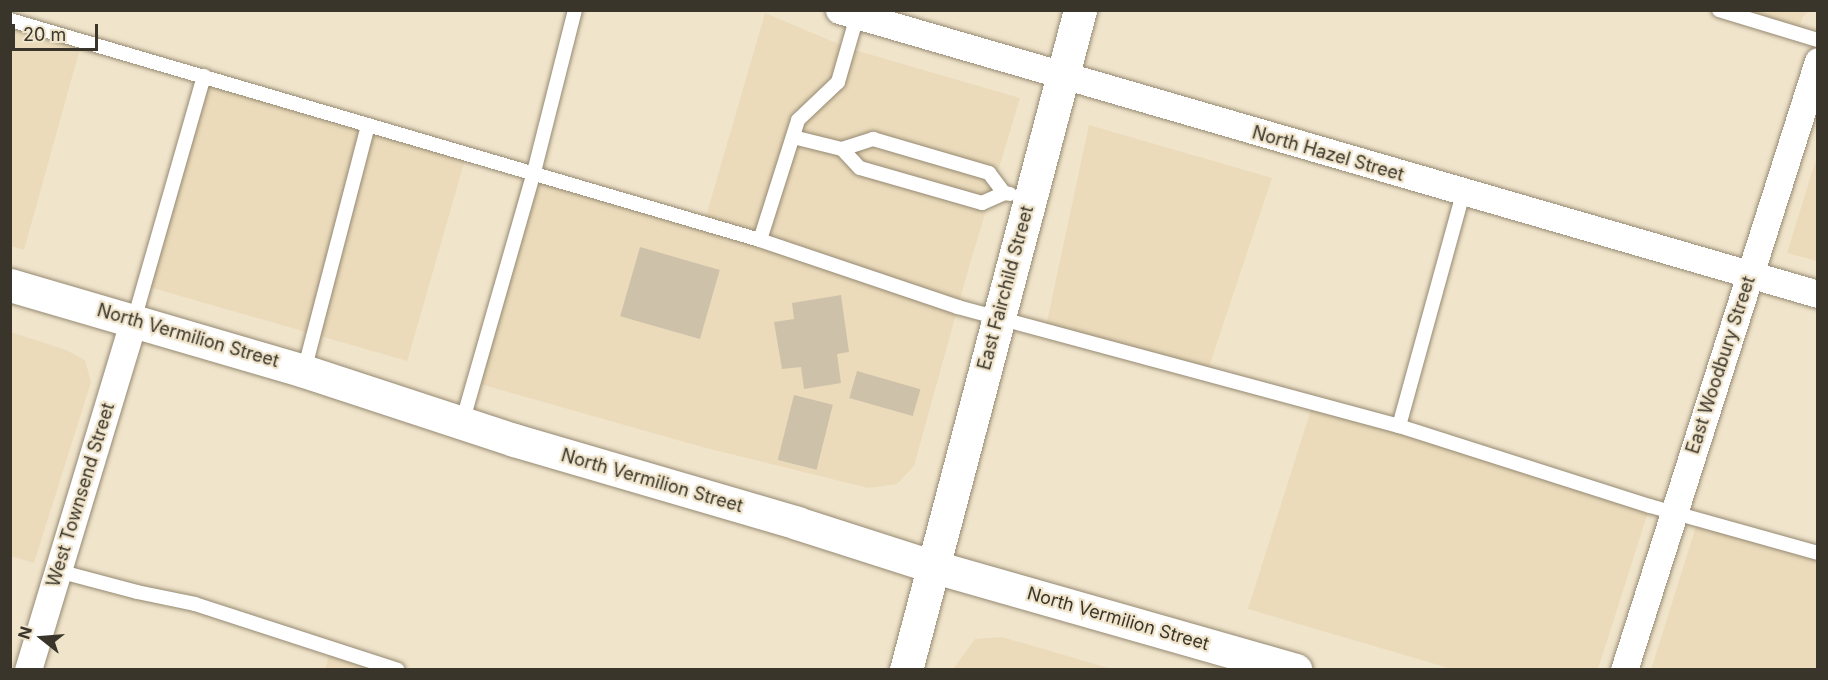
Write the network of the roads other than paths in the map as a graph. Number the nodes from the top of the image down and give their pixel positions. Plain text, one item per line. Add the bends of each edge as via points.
1 (575, 10) edge
2 (1080, 10) edge
3 (1719, 10) edge
4 (848, 13) edge
5 (10, 20) edge
6 (1818, 40) edge
7 (1818, 61) edge
8 (204, 76) junction
9 (1063, 77) junction
10 (368, 125) junction
11 (793, 137) junction
12 (842, 149) junction
13 (534, 172) junction
14 (1463, 193) junction
15 (1017, 195) junction
16 (760, 240) junction
17 (1750, 275) junction
18 (10, 285) edge
19 (1818, 294) edge
20 (998, 318) junction
21 (134, 320) junction
22 (304, 371) junction
23 (462, 423) junction
24 (1399, 426) junction
25 (1674, 512) junction
26 (1818, 553) edge
27 (931, 566) junction
28 (58, 571) junction
29 (1256, 664) edge
30 (28, 669) edge
31 (398, 669) edge
32 (906, 669) edge
33 (1295, 669) edge
34 (1624, 669) edge

1 - 13 lane
2 - 9 main road, East Fairchild Street
3 - 6 lane
4 - 9 street, North Hazel Street
4 - 11 lane via 838,82 798,120
5 - 8 lane
7 - 17 street, East Woodbury Street
8 - 10 lane
8 - 21 lane
9 - 14 street, North Hazel Street
9 - 15 main road, East Fairchild Street
10 - 13 lane
10 - 22 lane
11 - 12 lane
11 - 16 lane
12 - 15 lane via 860,168 982,203
12 - 15 lane via 873,139 989,173
13 - 16 lane
13 - 23 lane
14 - 17 street, North Hazel Street
14 - 24 lane
15 - 20 main road, East Fairchild Street
16 - 20 lane
17 - 19 street, North Hazel Street
17 - 25 street, East Woodbury Street
18 - 21 main road, North Vermilion Street
20 - 24 lane
20 - 27 main road, East Fairchild Street
21 - 22 main road, North Vermilion Street
21 - 28 street, West Townsend Street
22 - 23 main road, North Vermilion Street
23 - 27 main road, North Vermilion Street
24 - 25 lane
25 - 26 lane
25 - 34 street, East Woodbury Street
27 - 29 main road, North Vermilion Street
27 - 32 main road, East Fairchild Street
28 - 30 street, West Townsend Street
28 - 31 lane via 195,604
29 - 33 main road, North Vermilion Street

